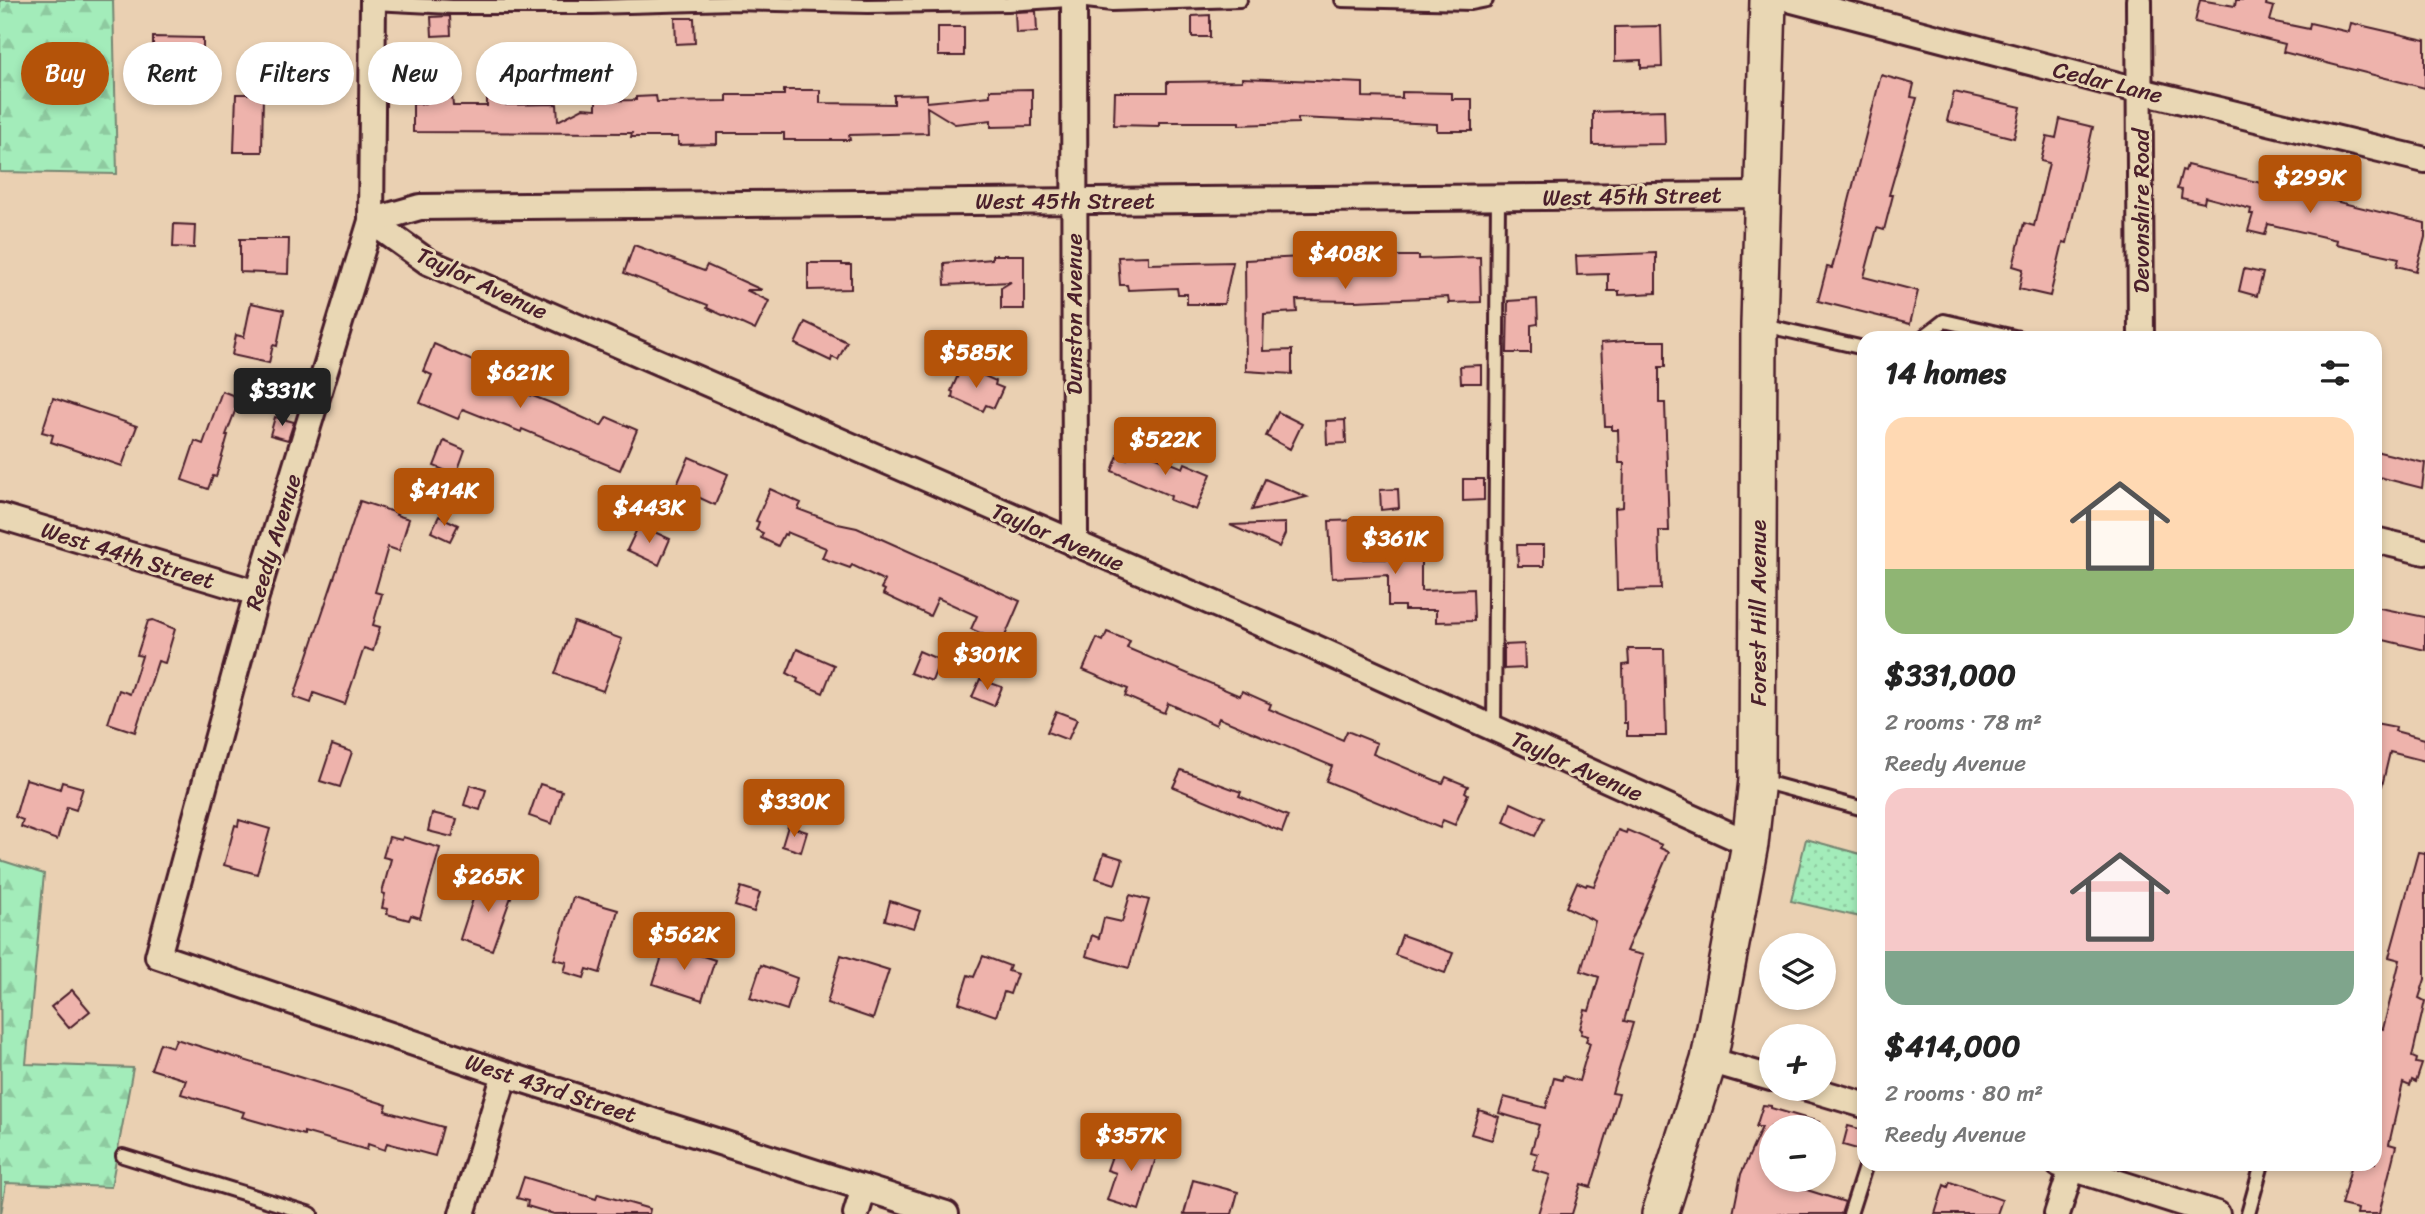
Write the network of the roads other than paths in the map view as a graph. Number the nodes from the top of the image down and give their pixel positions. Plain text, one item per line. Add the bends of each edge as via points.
1 (1068, 0) edge
2 (1076, 0) edge
3 (1240, 0) edge
4 (1342, 0) edge
5 (1486, 0) edge
6 (1768, 0) edge
7 (1792, 0) edge
8 (2139, 0) edge
9 (373, 2) edge
10 (2141, 91) junction
11 (2425, 160) edge
12 (1761, 195) junction
13 (1498, 198) junction
14 (1074, 201) junction
15 (372, 221) junction
16 (1759, 324) junction
17 (1932, 331) edge
18 (1989, 331) edge
19 (2141, 331) edge
20 (1857, 346) edge
21 (0, 516) edge
22 (2382, 542) edge
23 (1075, 544) junction
24 (2425, 552) edge
25 (257, 593) junction
26 (1494, 728) junction
27 (1757, 780) junction
28 (1857, 807) edge
29 (1750, 844) junction
30 (158, 956) joint
31 (1709, 1060) junction
32 (505, 1074) junction
33 (1759, 1075) edge
34 (1836, 1097) edge
35 (1857, 1103) edge
36 (122, 1156) dead end
37 (1864, 1171) edge
38 (2065, 1171) edge
39 (2109, 1171) edge
40 (2260, 1171) edge
41 (864, 1188) junction
42 (311, 1214) edge
43 (462, 1214) edge
44 (856, 1214) edge
45 (946, 1214) edge
46 (1660, 1214) edge
47 (1850, 1214) edge
48 (2057, 1214) edge
49 (2217, 1214) edge
50 (2248, 1214) edge

1 - 9 lane via 593,7
2 - 3 lane via 1112,4
2 - 14 street, Dunston Avenue
4 - 5 lane
6 - 12 main road, Forest Hill Avenue
7 - 10 street, Cedar Lane
8 - 10 street, Devonshire Road
9 - 15 street, Reedy Avenue
10 - 11 street, Cedar Lane
10 - 19 street, Devonshire Road
12 - 13 street, West 45th Street
12 - 16 main road, Forest Hill Avenue
13 - 14 street, West 45th Street
13 - 26 lane
14 - 15 street, West 45th Street via 420,206
14 - 23 street, Dunston Avenue
15 - 23 street, Taylor Avenue via 428,262
15 - 25 street, Reedy Avenue
16 - 20 lane
16 - 27 main road, Forest Hill Avenue
17 - 18 lane via 1944,321
21 - 25 street, West 44th Street
22 - 24 street
23 - 26 street, Taylor Avenue
25 - 30 street, Reedy Avenue
26 - 29 street, Taylor Avenue
27 - 28 lane
27 - 29 main road, Forest Hill Avenue
29 - 31 main road, Forest Hill Avenue
30 - 32 street, West 43rd Street
31 - 33 street
31 - 46 main road, Forest Hill Avenue
32 - 41 street, West 43rd Street
32 - 43 street
34 - 35 street
36 - 42 lane
37 - 47 lane
38 - 48 street
39 - 49 street
40 - 50 lane
41 - 44 street
41 - 45 street, West 43rd Street

